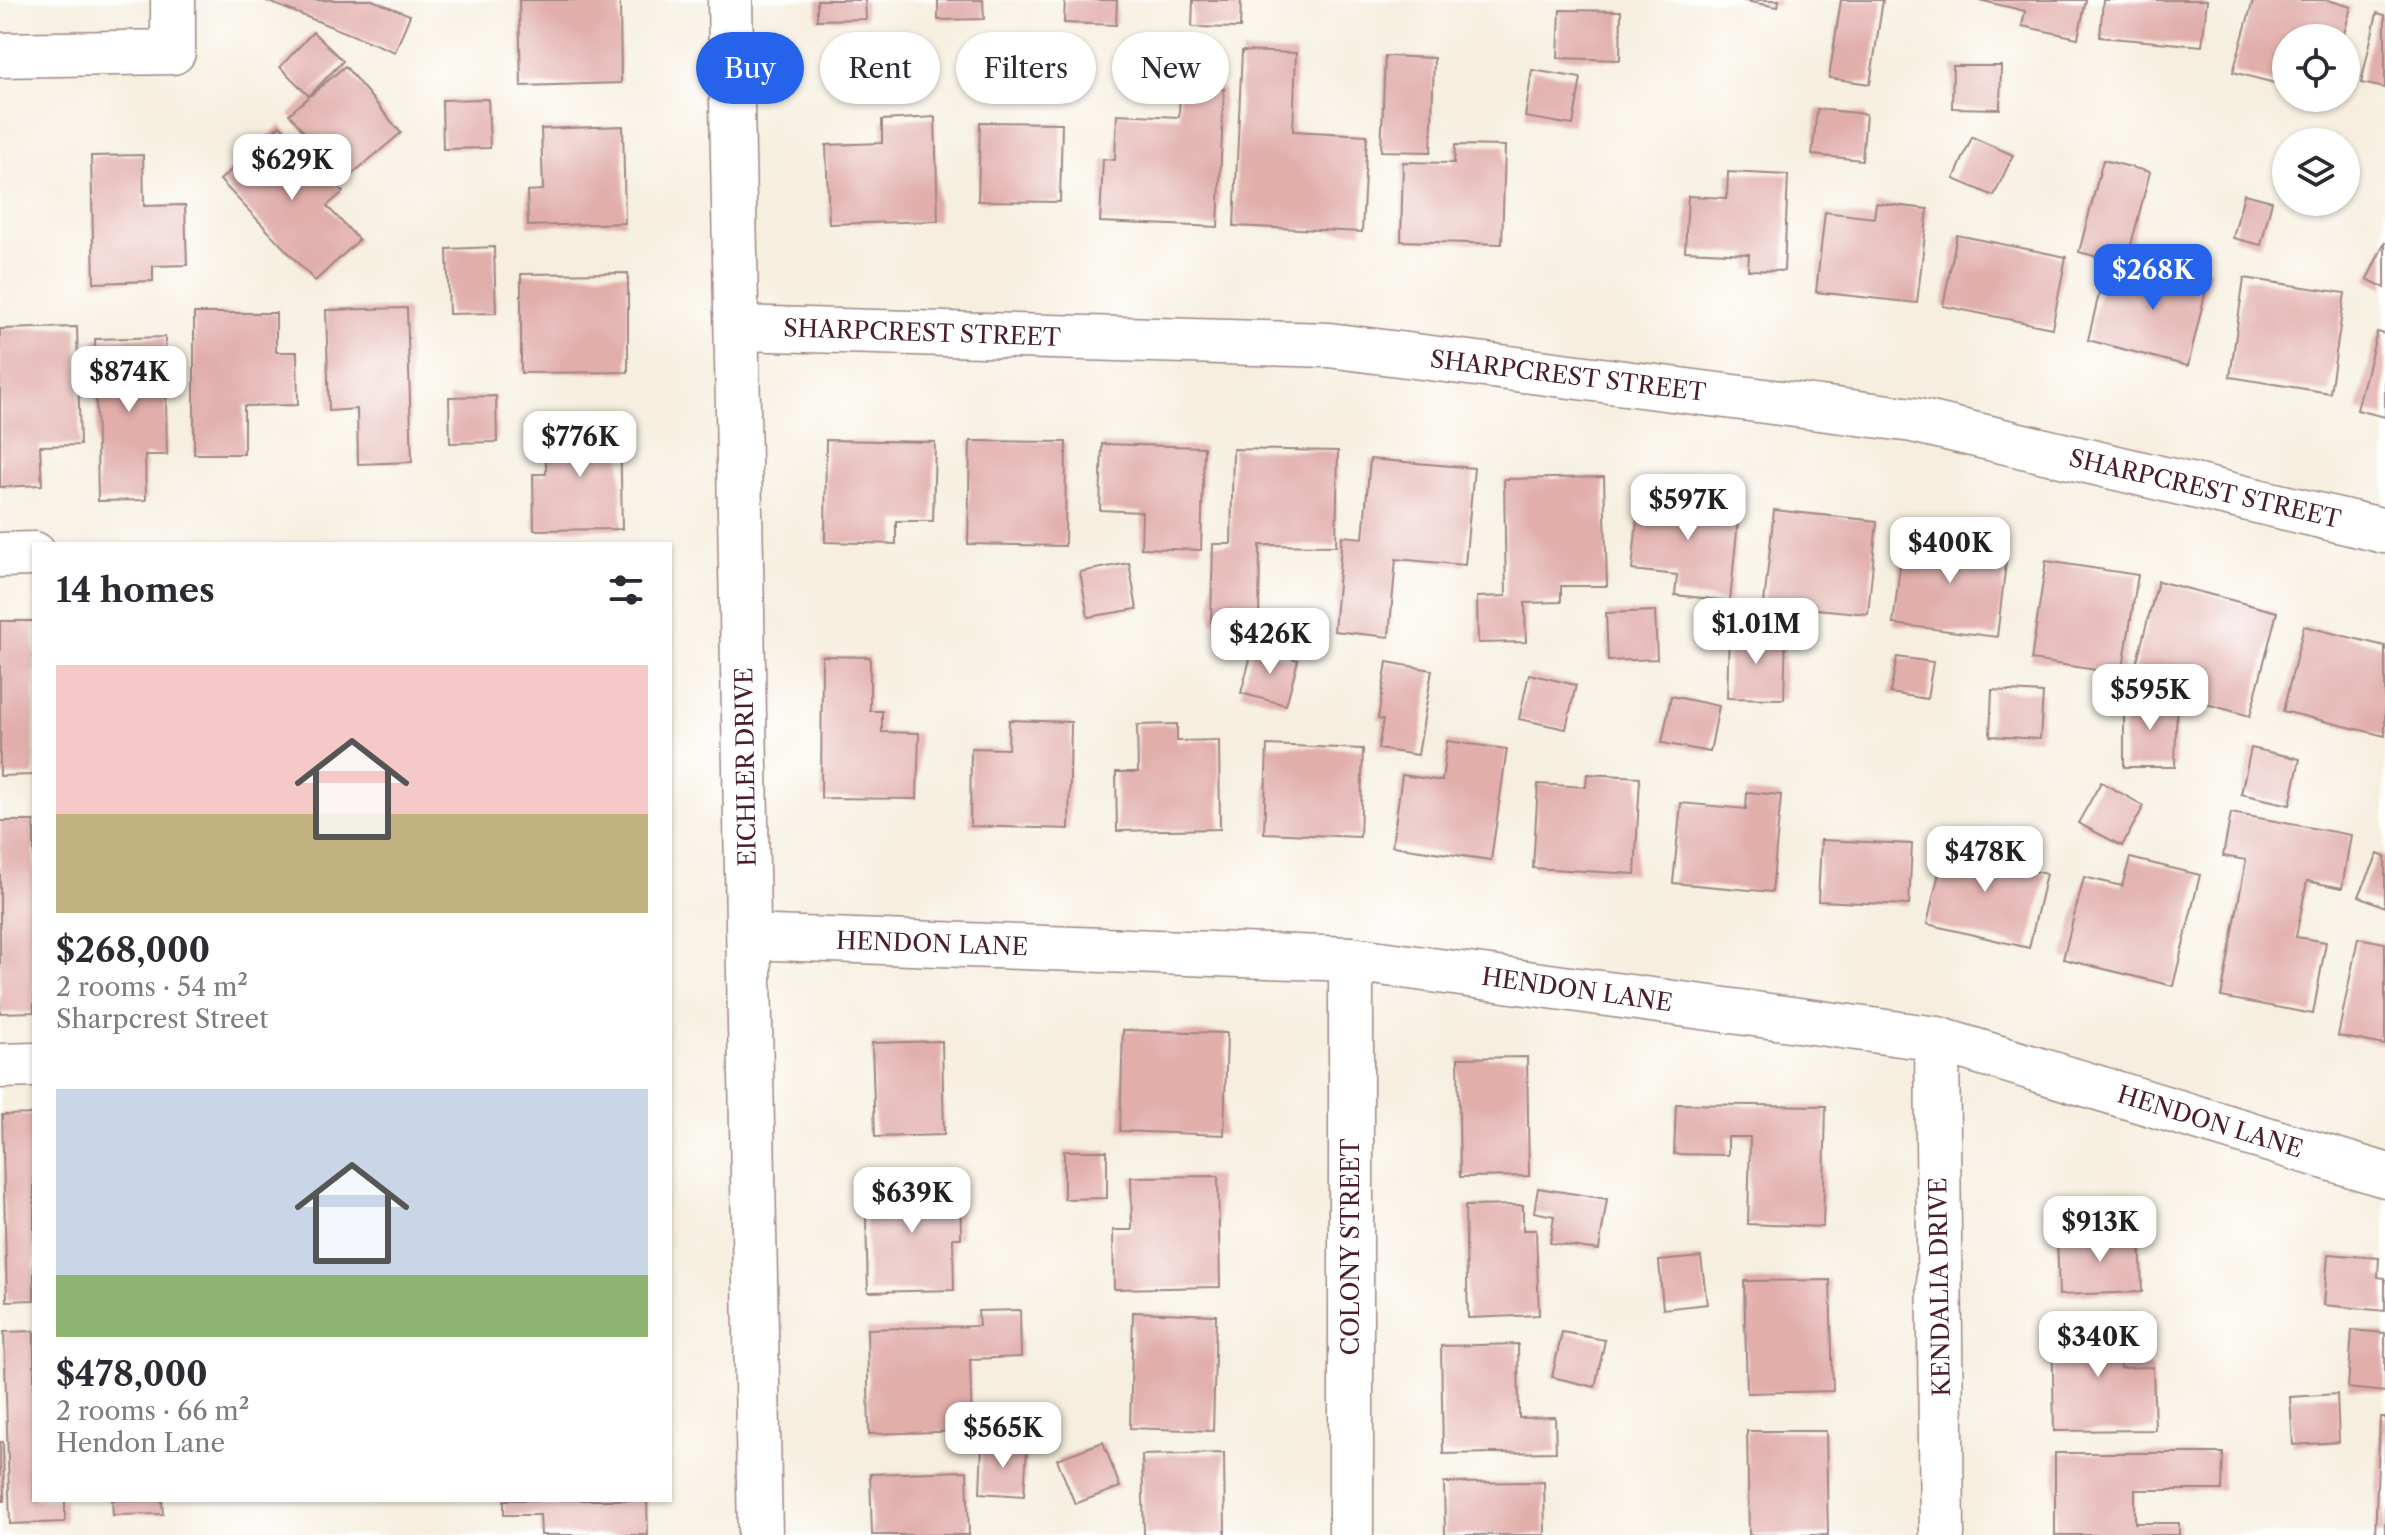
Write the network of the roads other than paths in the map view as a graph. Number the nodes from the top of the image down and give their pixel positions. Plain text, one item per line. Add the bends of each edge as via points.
1 (173, 0) edge
2 (730, 0) edge
3 (0, 55) edge
4 (737, 328) junction
5 (2385, 531) edge
6 (32, 554) edge
7 (0, 555) edge
8 (749, 937) junction
9 (1351, 959) junction
10 (1937, 1039) junction
11 (32, 1065) edge
12 (0, 1066) edge
13 (2385, 1175) edge
14 (760, 1535) edge
15 (1351, 1535) edge
16 (1942, 1535) edge

1 - 3 street via 173,52
2 - 4 street, EICHLER DRIVE
4 - 5 street, SHARPCREST STREET via 1329,345 1913,420
4 - 8 street, EICHLER DRIVE
6 - 7 street
8 - 9 street, HENDON LANE
8 - 14 street, EICHLER DRIVE
9 - 10 street, HENDON LANE
9 - 15 street, COLONY STREET
10 - 13 street, HENDON LANE
10 - 16 street, KENDALIA DRIVE
11 - 12 street

